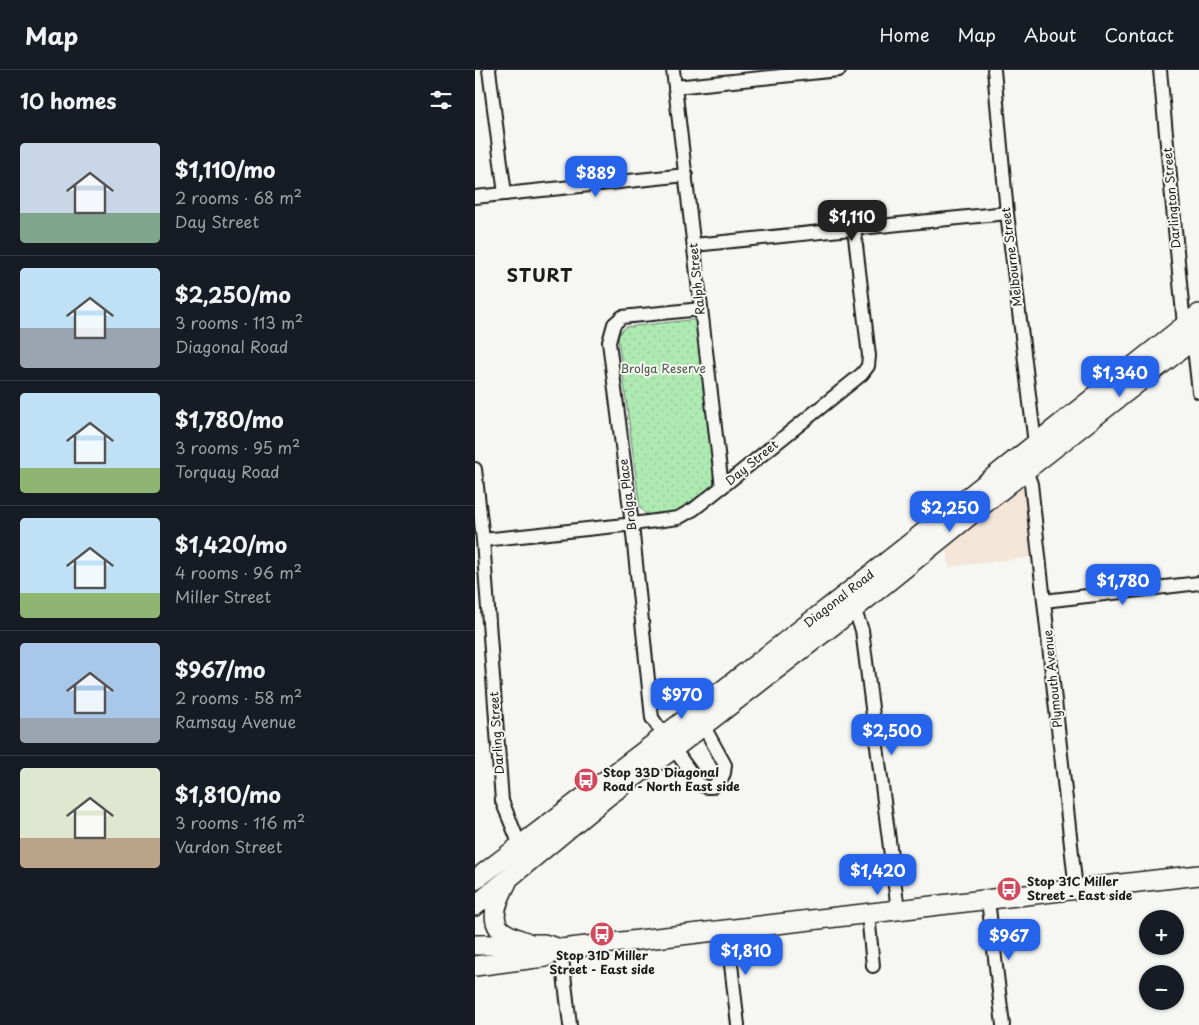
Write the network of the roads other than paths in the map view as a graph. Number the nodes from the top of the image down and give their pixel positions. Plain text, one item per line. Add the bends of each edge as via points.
1 (489, 70) edge
2 (673, 70) edge
3 (839, 70) edge
4 (994, 70) edge
5 (1161, 70) edge
6 (675, 87) junction
7 (685, 175) junction
8 (505, 194) junction
9 (475, 197) edge
10 (1007, 213) junction
11 (854, 228) junction
12 (694, 245) junction
13 (701, 309) junction
14 (1199, 314) edge
15 (1192, 333) edge
16 (1199, 392) edge
17 (1039, 450) junction
18 (475, 469) edge
19 (1026, 470) junction
20 (722, 487) junction
21 (632, 524) junction
22 (483, 540) junction
23 (1199, 583) edge
24 (1044, 601) junction
25 (849, 602) junction
26 (703, 725) junction
27 (669, 742) junction
28 (527, 851) junction
29 (1199, 876) edge
30 (510, 877) junction
31 (475, 880) edge
32 (1076, 890) junction
33 (987, 900) junction
34 (475, 906) edge
35 (898, 910) junction
36 (868, 914) junction
37 (727, 930) junction
38 (528, 943) junction
39 (475, 945) edge
40 (561, 950) junction
41 (475, 966) edge
42 (873, 966) dead end
43 (570, 1025) edge
44 (739, 1025) edge
45 (1003, 1025) edge

1 - 8 street
2 - 6 street, Ralph Street
3 - 6 street
4 - 10 street, Melbourne Street
5 - 15 street, Darlington Street
6 - 7 street, Ralph Street
7 - 8 street
7 - 12 street, Ralph Street
8 - 9 street
10 - 11 street
10 - 17 street, Melbourne Street
11 - 12 street
11 - 20 street, Day Street via 868,366
12 - 13 street, Ralph Street
13 - 20 street, Ralph Street
13 - 21 street, Brolga Place via 622,317 614,324 609,342
14 - 15 main road, Diagonal Road
15 - 16 street, Darlington Street
15 - 17 main road, Diagonal Road
17 - 19 main road, Diagonal Road
17 - 25 main road, Diagonal Road
18 - 22 street, Darling Street
19 - 24 street, Plymouth Avenue via 1031,484
19 - 25 main road, Diagonal Road
20 - 21 street, Day Street via 677,518
21 - 22 street, Day Street
21 - 27 street, Brolga Place via 652,718
22 - 28 street, Darling Street via 502,801 517,838
23 - 24 street
24 - 32 street, Plymouth Avenue
25 - 26 main road, Diagonal Road
25 - 27 main road, Diagonal Road
25 - 35 street via 862,630
26 - 27 main road, Diagonal Road
26 - 27 street via 725,765 721,780 712,787 699,784
27 - 28 main road, Diagonal Road via 609,794
28 - 30 main road, Diagonal Road
28 - 31 main road, Diagonal Road
29 - 32 main road
30 - 34 main road, Diagonal Road
30 - 38 main road via 499,897 496,921 500,929
32 - 33 main road
33 - 35 main road
33 - 45 street
35 - 36 main road
36 - 37 main road
36 - 42 street
37 - 40 main road
37 - 44 street
38 - 39 main road
38 - 40 main road
40 - 41 main road via 545,957
40 - 43 street

